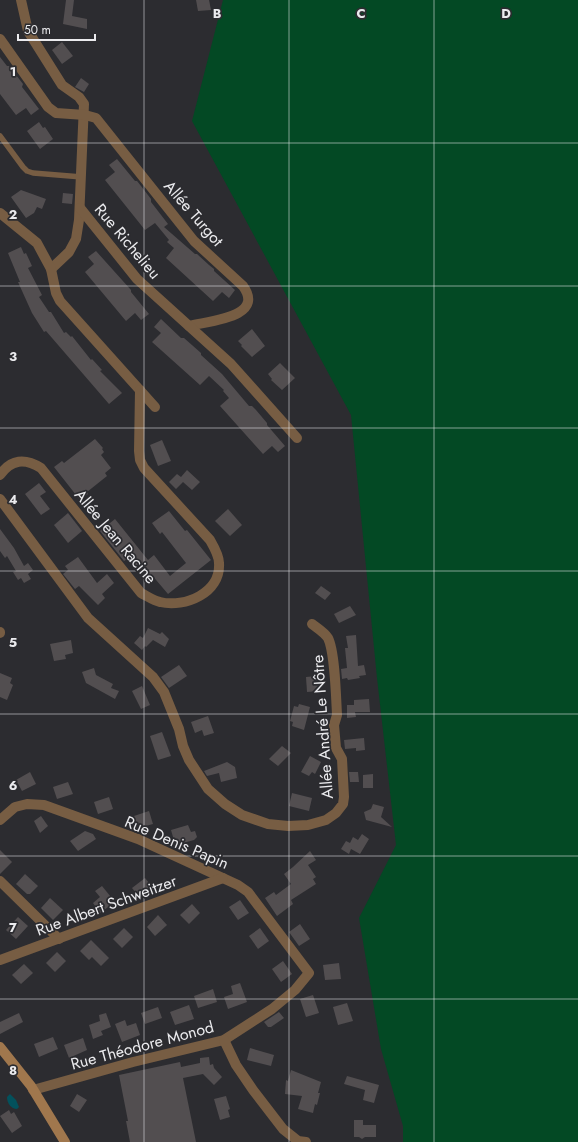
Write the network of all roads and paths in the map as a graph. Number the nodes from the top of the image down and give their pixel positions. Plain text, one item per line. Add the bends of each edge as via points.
1 (21, 0) edge
2 (0, 38) edge
3 (85, 116) junction
4 (0, 136) edge
5 (82, 177) junction
6 (80, 208) junction
7 (0, 213) edge
8 (51, 270) junction
9 (189, 326) junction
10 (140, 390) junction
11 (155, 407) dead end
12 (297, 438) dead end
13 (0, 475) edge
14 (0, 499) edge
15 (312, 624) dead end
16 (0, 820) edge
17 (223, 878) junction
18 (0, 881) edge
19 (59, 939) junction
20 (0, 960) edge
21 (308, 974) joint
22 (224, 1040) junction
23 (0, 1047) edge
24 (33, 1090) junction
25 (65, 1142) edge
26 (306, 1142) edge

1 - 3 street, Rue Richelieu via 28,31 62,85 84,104
2 - 3 street via 51,111
3 - 5 street, Rue Richelieu
3 - 9 street, Allée Turgot via 96,118 194,241 248,293 248,304 242,312
4 - 5 lane via 27,171
5 - 6 street, Rue Richelieu
6 - 8 street via 76,239 69,252
6 - 9 street, Rue Richelieu via 137,279
7 - 8 street via 37,243
8 - 10 street via 60,301
9 - 12 street, Rue Richelieu via 231,364
10 - 11 street
10 - 13 street, Allée Jean Racine via 140,460 144,468 210,540 217,552 217,577 213,586 204,594 180,603 160,602 141,593 40,468 33,463 17,462 9,465
14 - 15 street, Allée André Le Nôtre via 88,618 153,677 164,692 180,729 189,760 208,789 242,815 268,824 308,825 326,820 343,804 342,759 336,748 334,725 338,715 331,650 328,638
16 - 17 street, Rue Denis Papin via 15,807 27,804 44,805 138,839
17 - 19 street, Rue Albert Schweitzer
17 - 21 street, Rue Denis Papin via 248,892
18 - 19 street
19 - 20 street, Rue Albert Schweitzer
21 - 22 street, Rue Théodore Monod via 295,990 272,1009
22 - 24 street, Rue Théodore Monod
22 - 26 street via 240,1071 283,1129 298,1140
23 - 24 main road
24 - 25 main road

